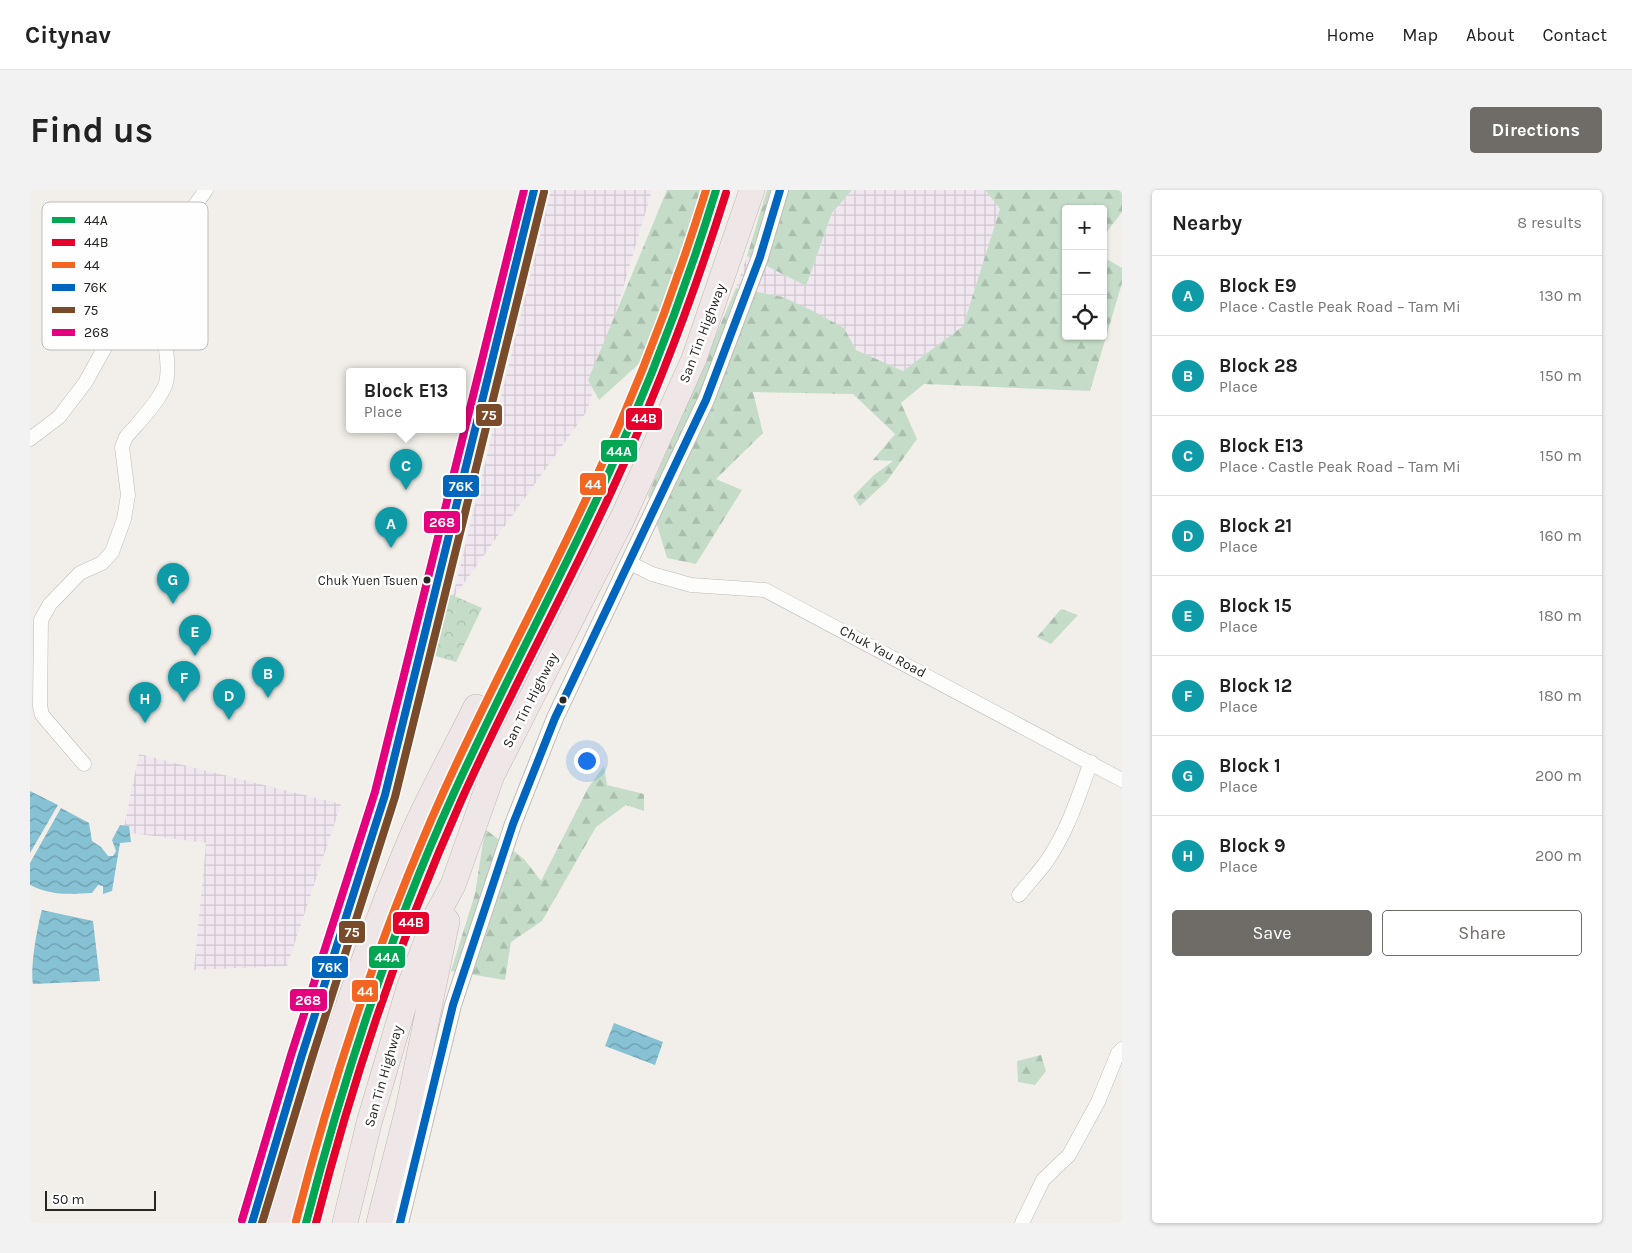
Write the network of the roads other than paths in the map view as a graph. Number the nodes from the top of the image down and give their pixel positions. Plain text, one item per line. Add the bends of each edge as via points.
1 (206, 190) edge
2 (534, 190) edge
3 (716, 190) edge
4 (752, 190) edge
5 (780, 190) edge
6 (197, 202) edge
7 (103, 350) edge
8 (165, 350) edge
9 (30, 439) edge
10 (602, 488) junction
11 (630, 563) junction
12 (1091, 762) junction
13 (84, 764) dead end
14 (1122, 780) edge
15 (453, 885) junction
16 (1019, 895) dead end
17 (1122, 1049) edge
18 (252, 1223) edge
19 (282, 1223) edge
20 (306, 1223) edge
21 (345, 1223) edge
22 (379, 1223) edge
23 (400, 1223) edge
24 (1022, 1223) edge

1 - 6 street
2 - 18 main road via 385,795
3 - 10 highway, San Tin Highway via 672,323
4 - 15 highway, San Tin Highway via 694,359 623,518 492,775
5 - 11 street via 760,256 706,400
7 - 9 street via 85,383 59,417
8 - 13 street via 166,382 122,447 128,495 124,519 112,552 102,563 80,573 50,604 41,620 42,715
10 - 19 highway via 538,585 413,834 348,1004
10 - 20 highway, San Tin Highway via 457,786 403,911 345,1076
11 - 12 street, Chuk Yau Road via 652,574 691,585 765,590
11 - 23 street via 555,718 513,824 453,1006
12 - 14 street, Chuk Yau Road
12 - 16 street via 1070,821 1044,865
15 - 21 highway, San Tin Highway via 436,916 409,988 369,1123
15 - 22 highway via 408,1109
17 - 24 street via 1069,1155 1043,1180

